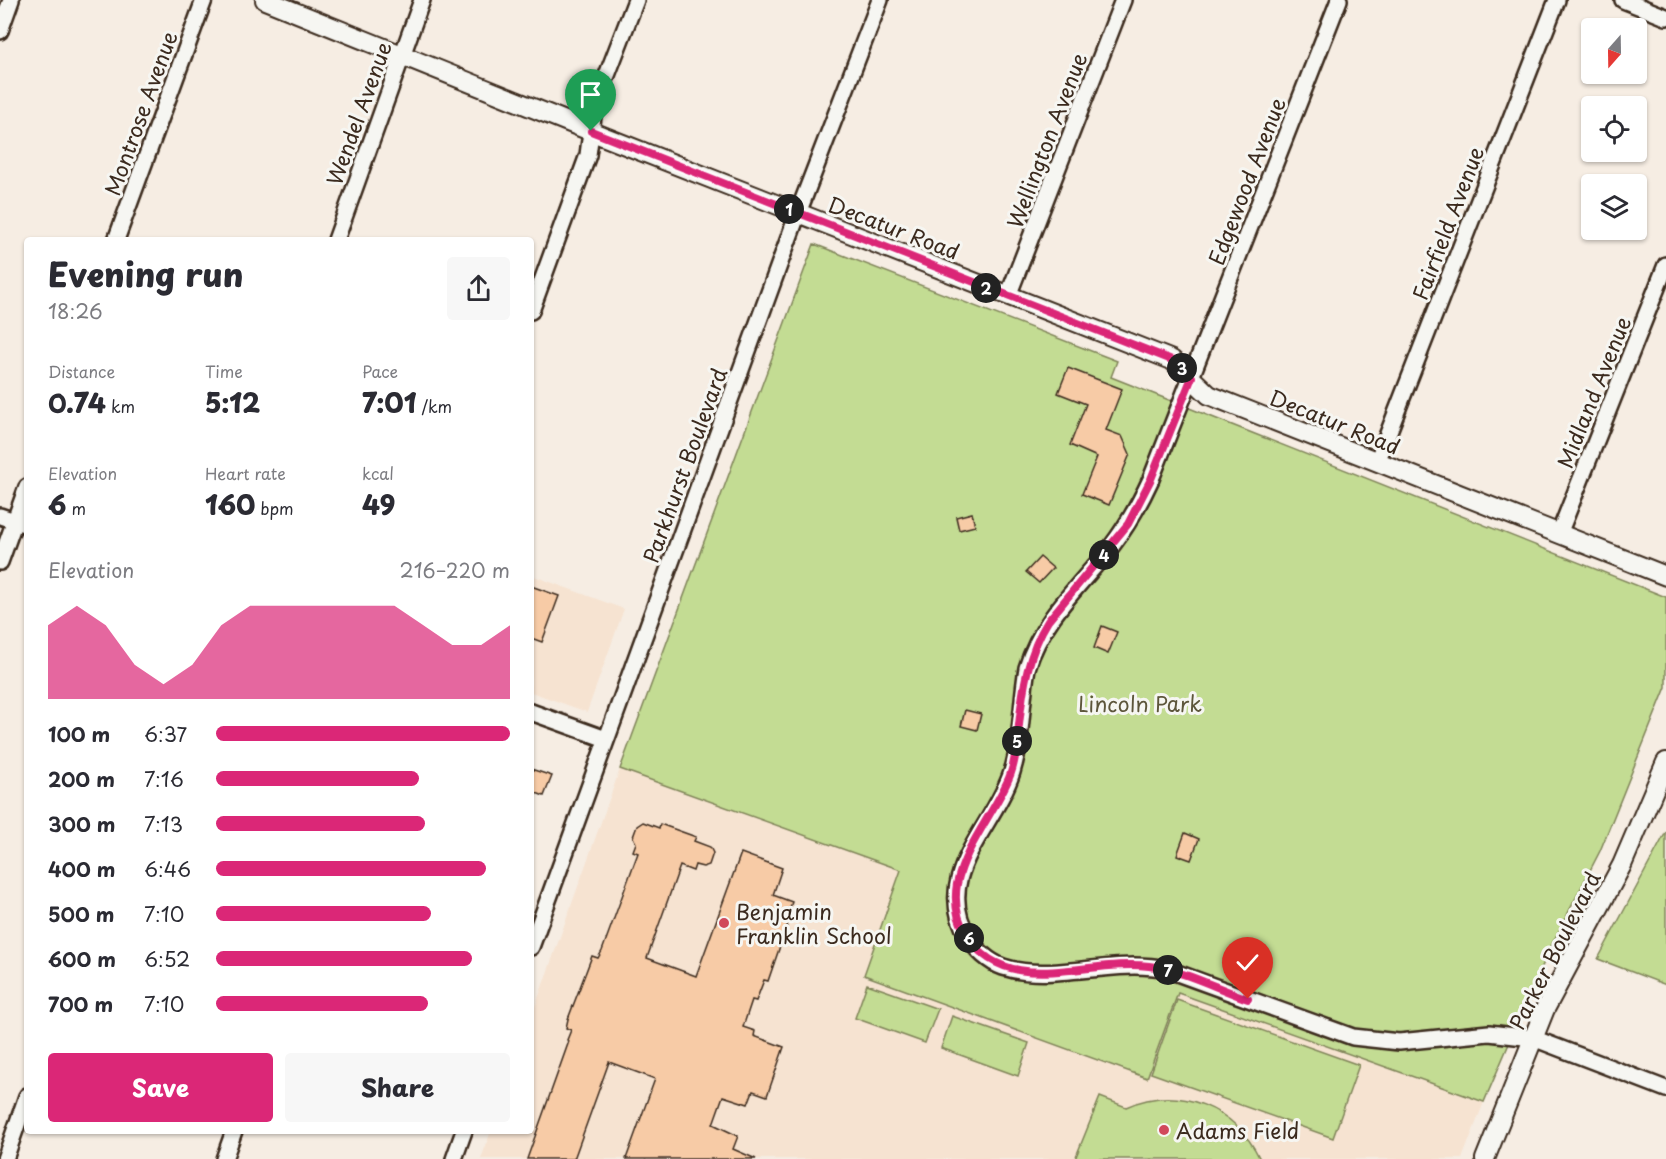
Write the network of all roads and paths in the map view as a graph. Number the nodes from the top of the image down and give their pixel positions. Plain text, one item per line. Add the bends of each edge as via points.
1 (11, 0) edge
2 (204, 0) edge
3 (264, 0) edge
4 (422, 0) edge
5 (636, 0) edge
6 (880, 0) edge
7 (1123, 0) edge
8 (1340, 0) edge
9 (1557, 0) edge
10 (1623, 0) edge
11 (1666, 17) edge
12 (0, 31) edge
13 (401, 55) junction
14 (591, 131) junction
15 (798, 213) junction
16 (118, 237) edge
17 (337, 237) edge
18 (1666, 265) edge
19 (1008, 296) junction
20 (534, 303) edge
21 (1192, 377) junction
22 (1377, 462) junction
23 (24, 495) edge
24 (14, 521) edge
25 (1559, 534) junction
26 (0, 562) edge
27 (1666, 575) edge
28 (534, 713) edge
29 (606, 739) junction
30 (1666, 762) edge
31 (534, 939) edge
32 (1533, 1038) junction
33 (1666, 1089) edge
34 (24, 1104) edge
35 (233, 1134) edge
36 (463, 1134) edge
37 (4, 1159) edge
38 (224, 1159) edge
39 (454, 1159) edge
40 (1485, 1159) edge

1 - 12 street
2 - 16 street, Montrose Avenue
3 - 13 street, Decatur Road
4 - 13 street, Wendel Avenue
5 - 14 street via 594,109
6 - 15 street, Parkhurst Boulevard
7 - 19 street, Wellington Avenue
8 - 21 street, Edgewood Avenue
9 - 22 street, Fairfield Avenue
10 - 11 street
13 - 14 street, Decatur Road
13 - 17 street, Wendel Avenue
14 - 15 street, Decatur Road
14 - 20 street via 588,155
15 - 19 street, Decatur Road
15 - 29 street, Parkhurst Boulevard
18 - 25 street, Midland Avenue
19 - 21 street, Decatur Road via 1172,360
21 - 22 street, Decatur Road via 1209,395
21 - 32 street, Edgewood Avenue via 1134,514 1048,621 1032,652 1012,772 957,885 960,924 977,951 1002,967 1042,972 1134,965 1158,968 1364,1039 1399,1042 1489,1033
22 - 25 street, Decatur Road
23 - 24 street
24 - 26 street
25 - 27 street, Decatur Road
28 - 29 street
29 - 31 street, Parkhurst Boulevard
30 - 32 street, Parker Boulevard via 1622,865 1559,980
32 - 33 street, Edgewood Avenue
32 - 40 street, Parker Boulevard
34 - 37 street
35 - 38 street
36 - 39 street

